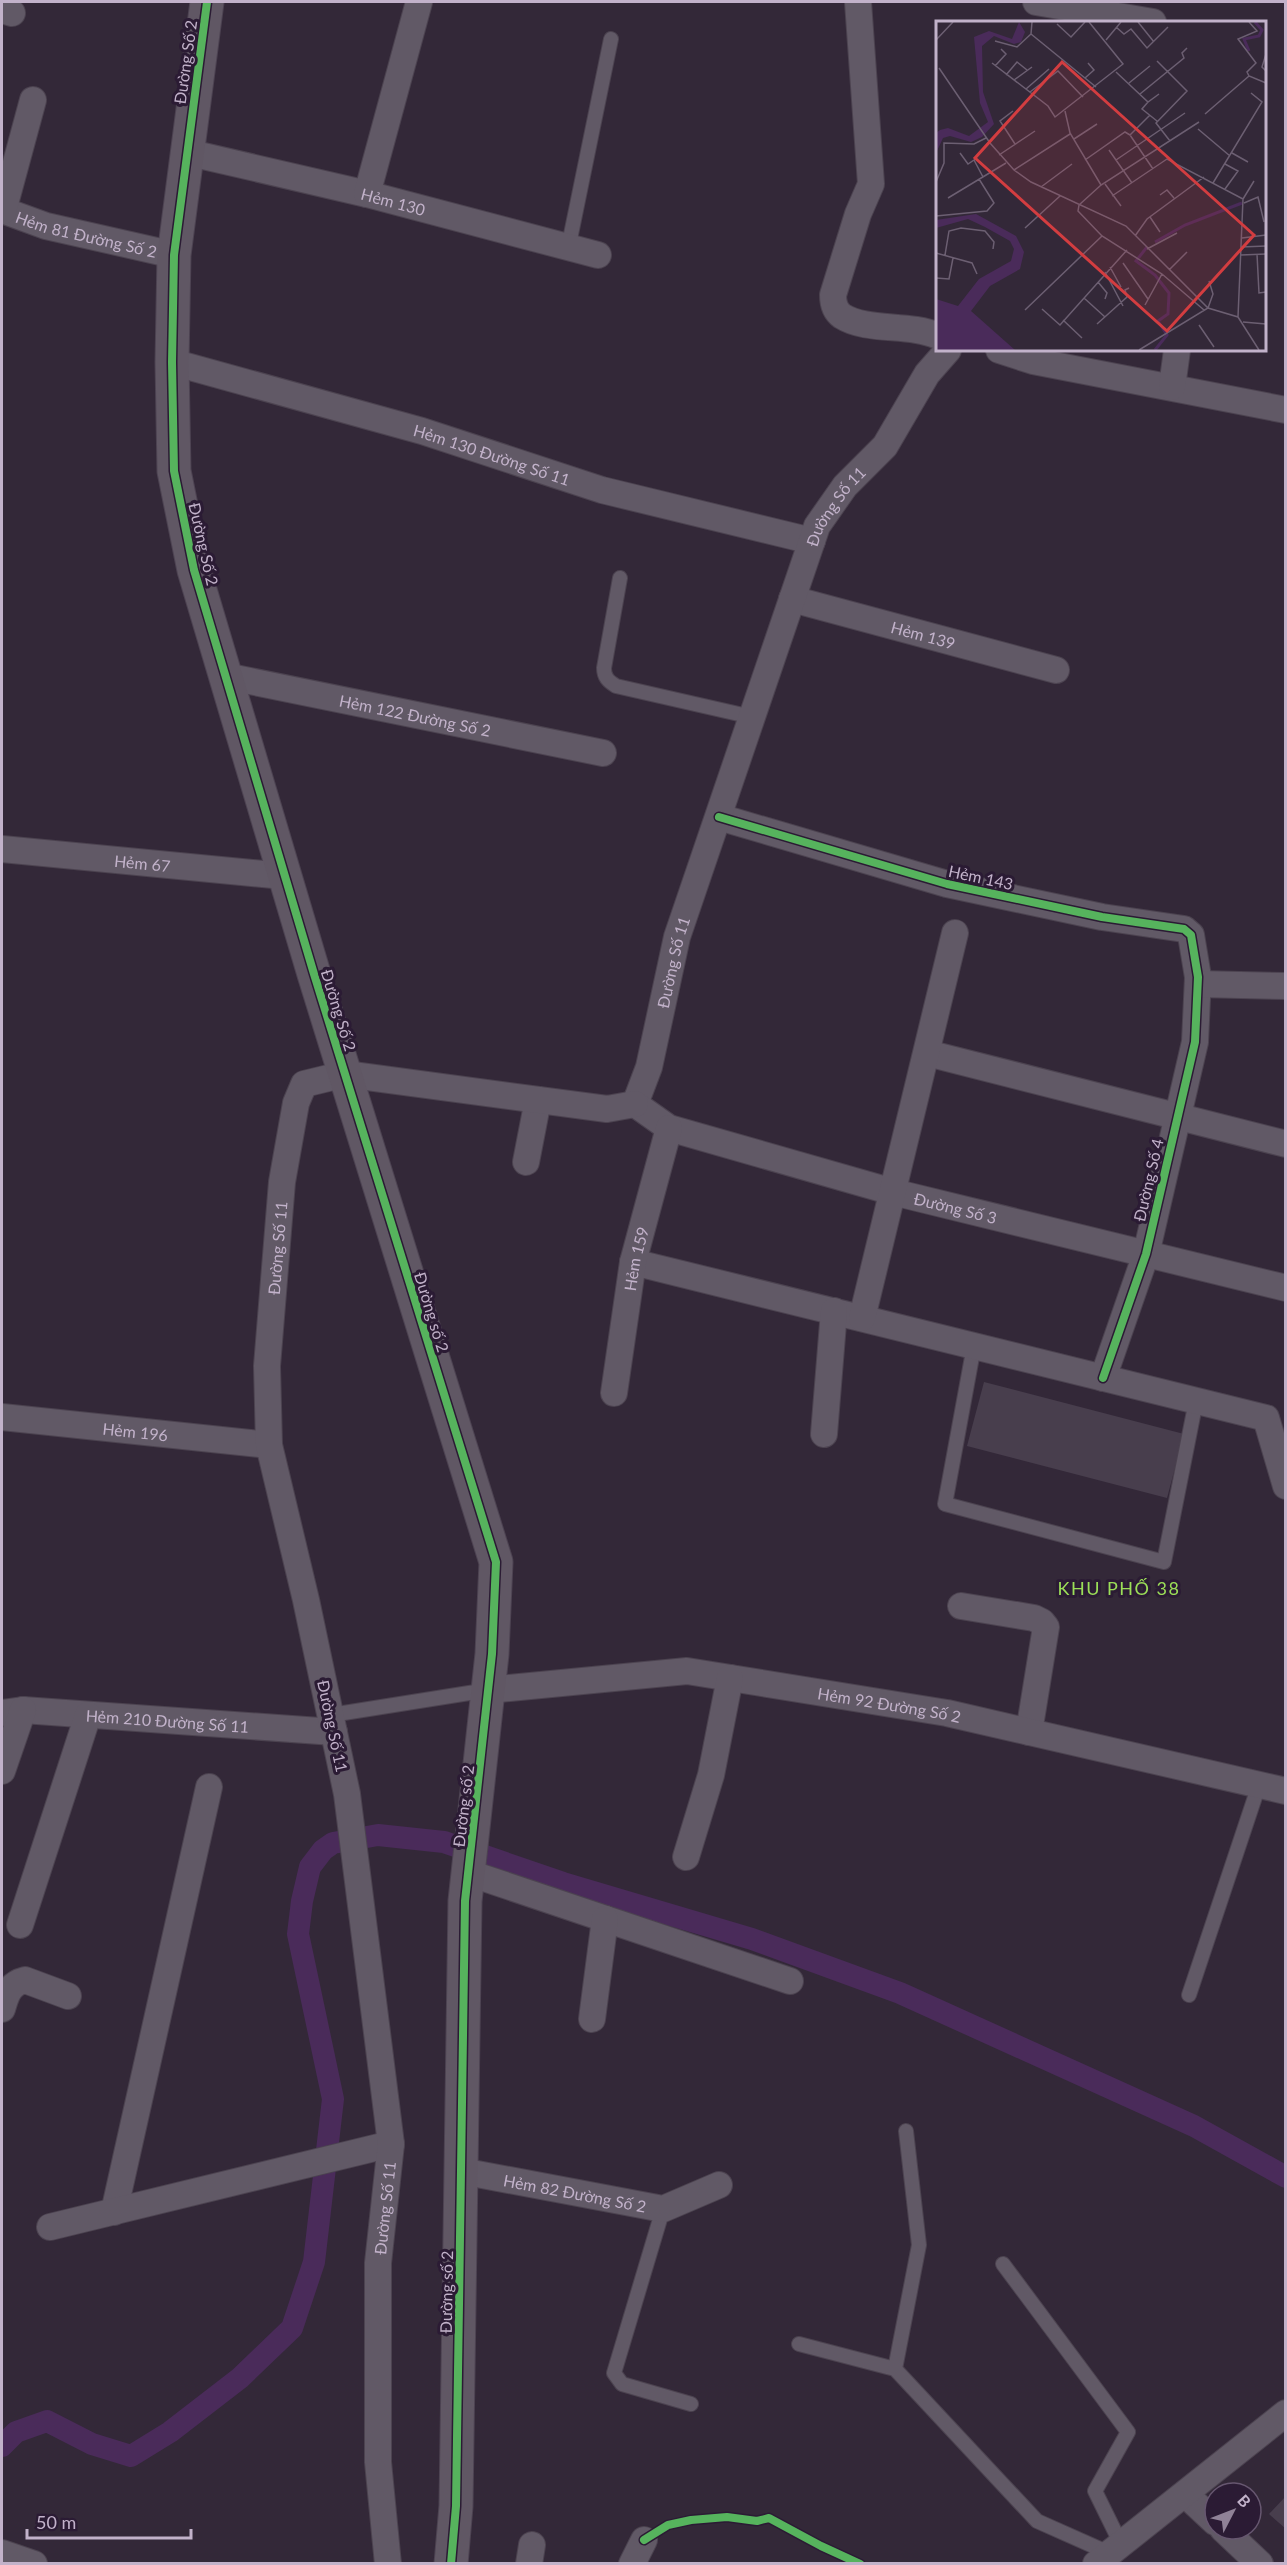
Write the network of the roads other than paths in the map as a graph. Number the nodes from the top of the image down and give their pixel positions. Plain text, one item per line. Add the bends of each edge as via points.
1 (207, 2) edge
2 (419, 2) edge
3 (858, 2) edge
4 (1036, 2) edge
5 (1147, 21) edge
6 (610, 39) dead end
7 (33, 100) dead end
8 (186, 152) junction
9 (367, 194) junction
10 (2, 211) edge
11 (568, 249) junction
12 (174, 255) junction
13 (598, 255) dead end
14 (936, 335) edge
15 (947, 351) edge
16 (1006, 351) edge
17 (1177, 351) edge
18 (1034, 355) edge
19 (172, 362) junction
20 (1172, 387) junction
21 (1286, 410) edge
22 (813, 541) junction
23 (620, 578) dead end
24 (792, 599) junction
25 (1056, 670) dead end
26 (225, 676) junction
27 (752, 717) junction
28 (603, 753) dead end
29 (719, 817) junction
30 (2, 849) edge
31 (284, 876) junction
32 (955, 933) dead end
33 (1198, 984) junction
34 (1286, 986) edge
35 (927, 1053) junction
36 (345, 1074) junction
37 (538, 1100) junction
38 (635, 1104) junction
39 (1176, 1116) junction
40 (669, 1128) junction
41 (1286, 1144) edge
42 (526, 1162) dead end
43 (893, 1192) junction
44 (1146, 1254) junction
45 (633, 1262) junction
46 (1284, 1282) edge
47 (834, 1311) junction
48 (862, 1318) junction
49 (974, 1346) junction
50 (1103, 1378) junction
51 (614, 1393) dead end
52 (1196, 1401) junction
53 (2, 1417) edge
54 (824, 1434) dead end
55 (269, 1445) junction
56 (1286, 1486) edge
57 (961, 1606) dead end
58 (730, 1678) junction
59 (488, 1690) junction
60 (12, 1712) edge
61 (88, 1715) junction
62 (332, 1724) junction
63 (1029, 1732) junction
64 (2, 1771) edge
65 (1259, 1785) junction
66 (209, 1787) dead end
67 (1286, 1791) edge
68 (686, 1857) dead end
69 (469, 1873) junction
70 (605, 1919) junction
71 (20, 1925) dead end
72 (790, 1981) dead end
73 (1189, 1995) dead end
74 (68, 1996) dead end
75 (2, 2009) edge
76 (592, 2019) dead end
77 (906, 2131) dead end
78 (391, 2144) junction
79 (461, 2171) junction
80 (719, 2185) dead end
81 (663, 2209) junction
82 (114, 2212) junction
83 (50, 2227) dead end
84 (1003, 2264) dead end
85 (799, 2344) dead end
86 (895, 2369) junction
87 (691, 2404) dead end
88 (1286, 2413) edge
89 (1185, 2494) junction
90 (1203, 2511) edge
91 (644, 2540) dead end
92 (1236, 2541) edge
93 (2, 2553) edge
94 (1113, 2555) edge
95 (34, 2564) edge
96 (388, 2564) edge
97 (452, 2564) edge
98 (632, 2564) edge
99 (1260, 2564) edge

1 - 8 street, Đường Số 2
2 - 9 street
3 - 14 street via 871,184 833,295 834,306 840,315 861,322
4 - 5 street
6 - 11 lane
7 - 10 street
8 - 9 street, Hẻm 130
8 - 12 street, Đường Số 2
9 - 11 street, Hẻm 130
10 - 12 street, Hẻm 81 Đường Số 2 via 46,226
11 - 13 street, Hẻm 130
12 - 19 street, Đường Số 2
15 - 22 street, Đường Số 11 via 927,374 885,447 845,486 817,526
16 - 18 street
17 - 20 street
18 - 20 street
19 - 22 street, Hẻm 130 Đường Số 11 via 422,431 602,490
19 - 26 street, Đường Số 2 via 174,471 194,570
20 - 21 street
22 - 24 street, Đường Số 11
23 - 27 lane via 604,668 608,681
24 - 25 street, Hẻm 139
24 - 27 street, Đường Số 11
26 - 28 street, Hẻm 122 Đường Số 2
26 - 31 street, Đường Số 2
27 - 29 street, Đường Số 11
29 - 33 street, Hẻm 143 via 946,884 1102,917 1184,929 1191,935
29 - 38 street, Đường Số 11 via 677,937 649,1067
30 - 31 street, Hẻm 67
31 - 36 street, Đường Số 2
32 - 35 street
33 - 34 street
33 - 39 street, Đường Số 4 via 1195,1042
35 - 39 street
35 - 43 street
36 - 37 street, Đường Số 11
36 - 55 street, Đường Số 11 via 304,1084 296,1102 282,1182 267,1366
36 - 59 street, Đường số 2 via 496,1562
37 - 38 street, Đường Số 11 via 607,1109
37 - 42 street
38 - 40 street, Đường Số 3
39 - 41 street
39 - 44 street, Đường Số 4
40 - 43 street, Đường Số 3
40 - 45 street, Hẻm 159
43 - 44 street, Đường Số 3
43 - 48 street
44 - 46 street, Đường Số 3
44 - 50 street, Đường Số 4
45 - 47 street
45 - 51 street, Hẻm 159
47 - 48 street
47 - 54 street
48 - 49 street
49 - 50 street
49 - 52 lane via 945,1504 1164,1562
50 - 52 street
52 - 56 street via 1266,1418
53 - 55 street, Hẻm 196
55 - 62 street, Đường Số 11
57 - 63 street via 1034,1618 1046,1627
58 - 59 street, Hẻm 92 Đường Số 2 via 687,1671
58 - 63 street, Hẻm 92 Đường Số 2 via 947,1713
58 - 68 street via 711,1775
59 - 62 lane
59 - 69 street, Đường số 2
60 - 61 street, Hẻm 210 Đường Số 11
60 - 64 street
61 - 62 street, Hẻm 210 Đường Số 11
61 - 71 street
62 - 78 street, Đường Số 11 via 349,1807
63 - 65 street, Hẻm 92 Đường Số 2
65 - 67 street, Hẻm 92 Đường Số 2
65 - 73 lane
66 - 82 street
69 - 70 street
69 - 79 street, Đường số 2 via 465,1901
70 - 72 street
70 - 76 street
74 - 75 street via 25,1980 7,1992
77 - 86 lane via 919,2245
78 - 82 street
78 - 96 street, Đường Số 11 via 378,2263 378,2462
79 - 81 street, Hẻm 82 Đường Số 2
79 - 97 street, Đường số 2
80 - 81 street, Hẻm 82 Đường Số 2
81 - 87 lane via 614,2373 622,2384
82 - 83 street
84 - 94 lane via 1128,2432 1095,2491
85 - 86 lane
86 - 94 lane via 1037,2521
88 - 89 street
89 - 90 street
89 - 94 street
91 - 98 street
92 - 99 street
93 - 95 street

